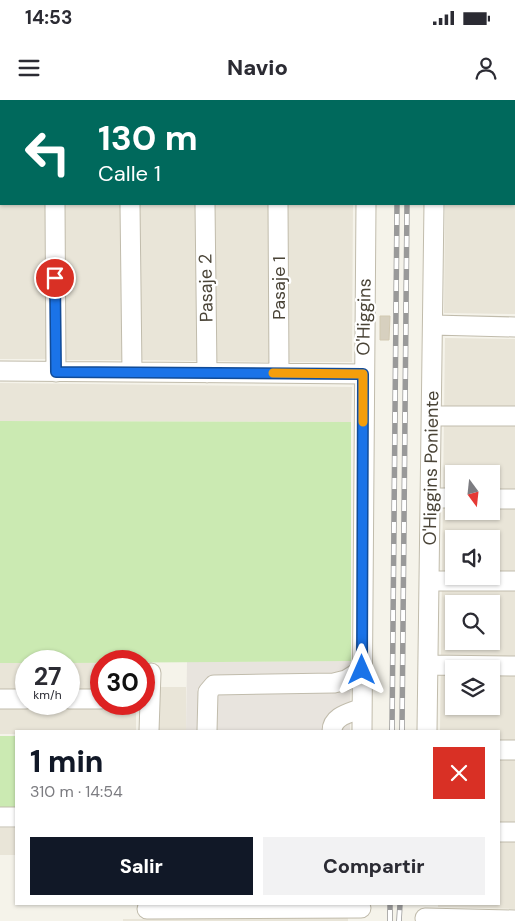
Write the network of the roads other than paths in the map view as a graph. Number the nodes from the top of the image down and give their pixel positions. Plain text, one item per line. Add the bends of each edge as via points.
1 (55, 205) edge
2 (130, 205) edge
3 (205, 205) edge
4 (278, 205) edge
5 (366, 205) edge
6 (434, 205) edge
7 (433, 325) junction
8 (515, 327) edge
9 (0, 371) edge
10 (56, 372) junction
11 (132, 372) junction
12 (207, 372) junction
13 (279, 373) junction
14 (363, 374) junction
15 (432, 416) junction
16 (515, 416) edge
17 (431, 498) junction
18 (445, 498) edge
19 (500, 499) edge
20 (515, 499) edge
21 (429, 581) junction
22 (515, 581) edge
23 (428, 665) junction
24 (515, 666) edge
25 (362, 670) junction
26 (0, 699) edge
27 (15, 699) edge
28 (362, 708) junction
29 (148, 715) edge
30 (149, 730) edge
31 (207, 730) edge
32 (332, 730) edge
33 (362, 730) edge
34 (427, 730) edge
35 (500, 750) edge
36 (515, 750) edge
37 (0, 817) edge
38 (15, 817) edge
39 (500, 832) edge
40 (515, 832) edge
41 (147, 909) dead end
42 (361, 911) edge
43 (425, 914) edge
44 (495, 920) edge
45 (515, 920) edge

1 - 10 street
2 - 11 street
3 - 12 street, Pasaje 2
4 - 13 street, Pasaje 1
5 - 14 street, O'Higgins
6 - 7 street, O'Higgins Poniente
7 - 8 street
7 - 15 street, O'Higgins Poniente
9 - 10 street
10 - 11 street
11 - 12 street
12 - 13 street
13 - 14 street
14 - 25 street, O'Higgins
15 - 16 street
15 - 17 street, O'Higgins Poniente
17 - 18 street
17 - 21 street, O'Higgins Poniente
19 - 20 street
21 - 22 street
21 - 23 street, O'Higgins Poniente
23 - 24 street
23 - 34 street, O'Higgins Poniente
25 - 28 street, O'Higgins
25 - 31 street via 334,683 214,685 208,692
26 - 27 street
28 - 32 street via 336,719
28 - 33 street, O'Higgins
29 - 30 street
35 - 36 street
37 - 38 street
39 - 40 street
41 - 42 street
43 - 44 street
44 - 45 street

